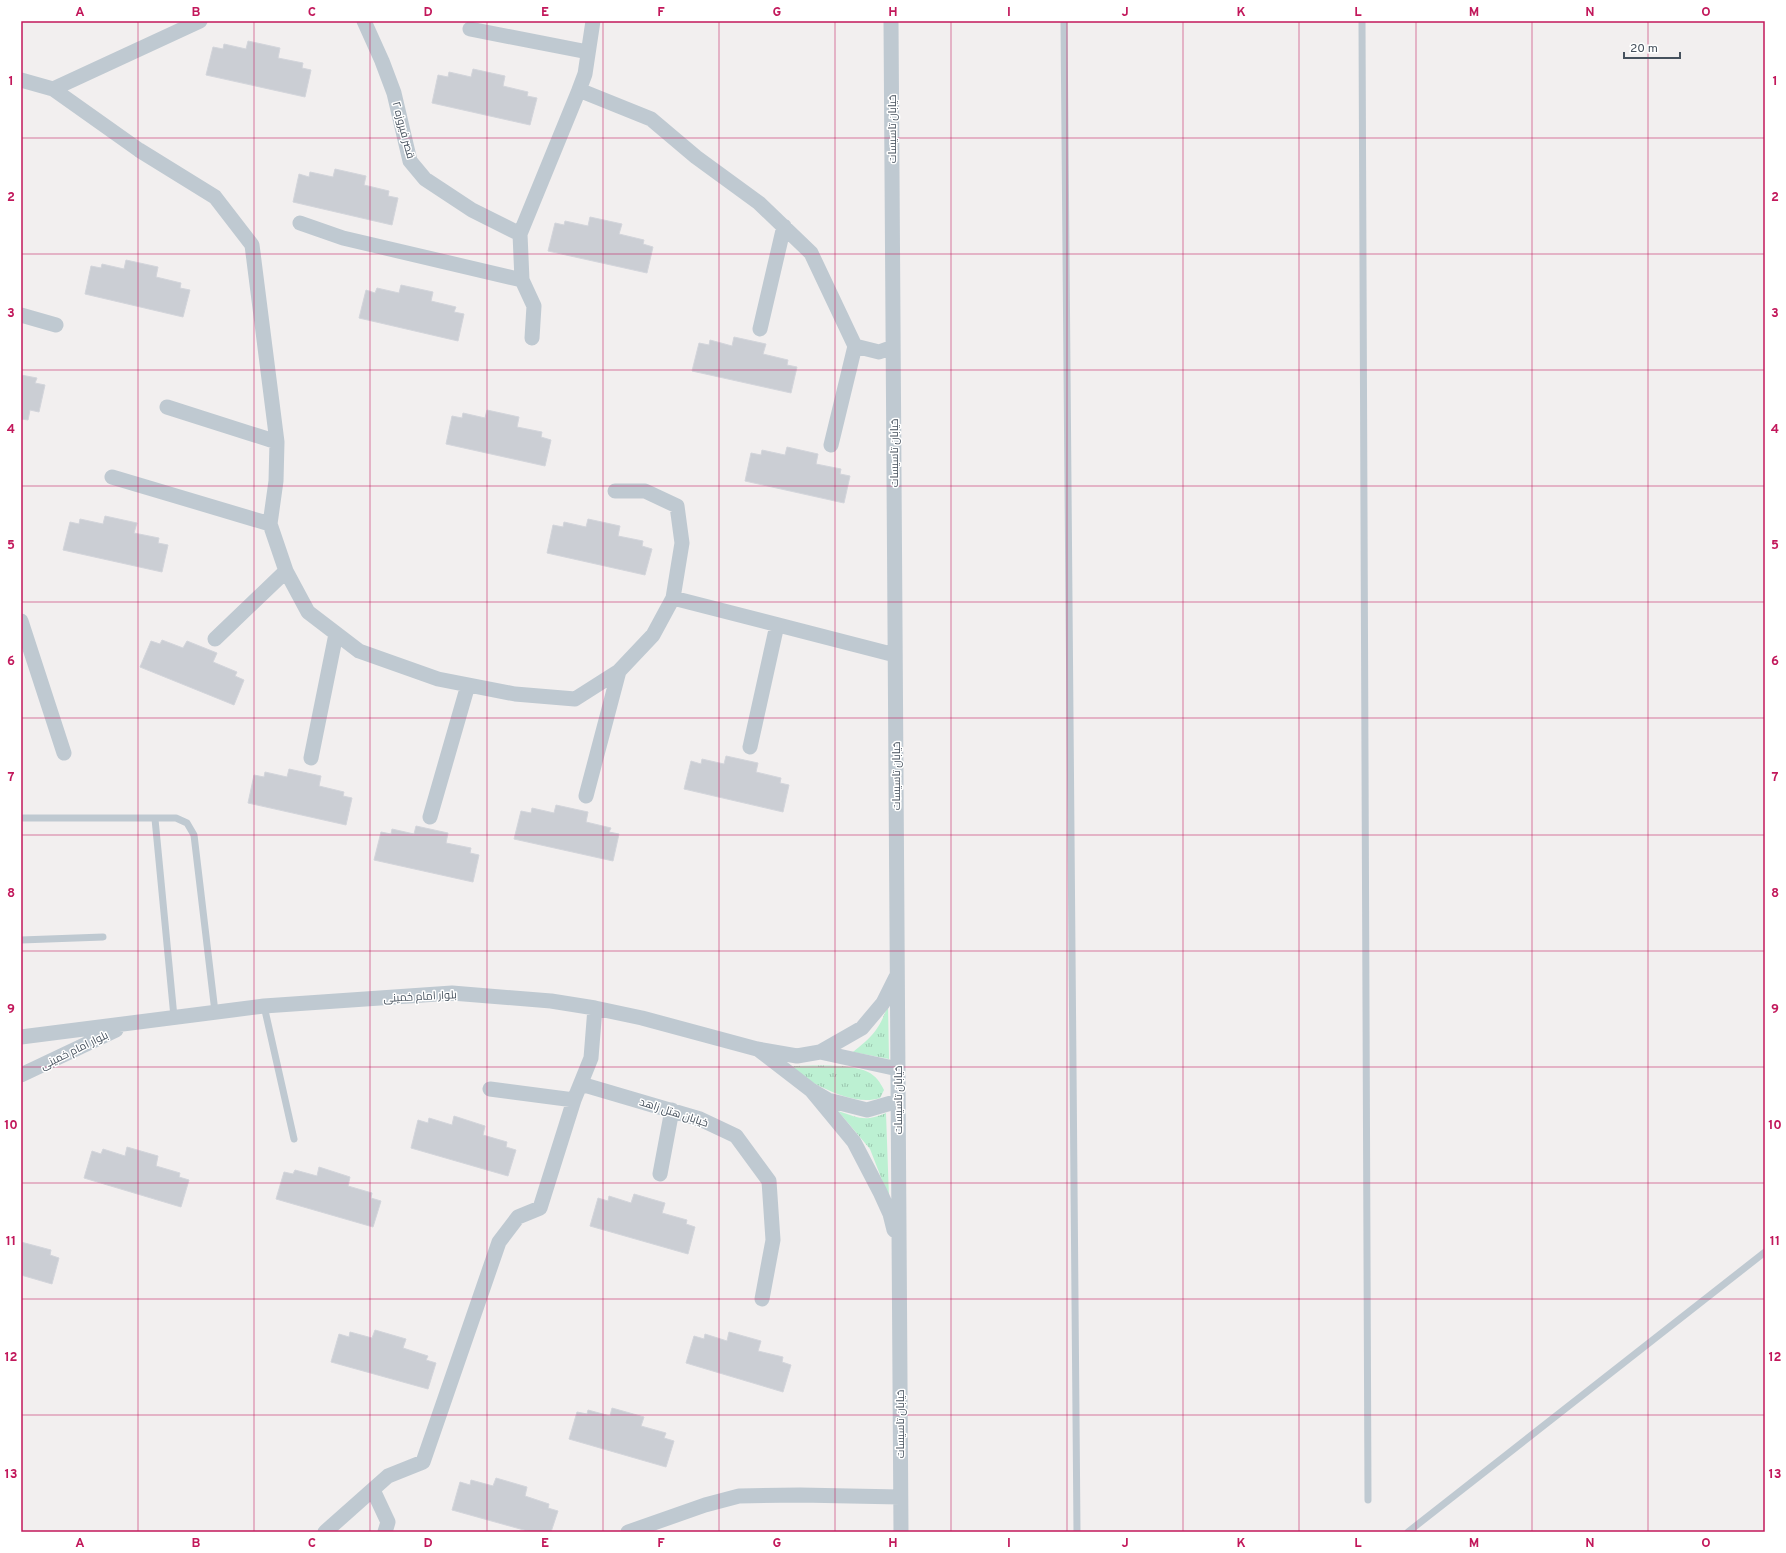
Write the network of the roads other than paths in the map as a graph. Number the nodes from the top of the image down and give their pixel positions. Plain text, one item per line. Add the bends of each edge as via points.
1 (200, 21) edge
2 (364, 21) edge
3 (593, 21) edge
4 (891, 21) edge
5 (1064, 21) edge
6 (1362, 21) edge
7 (470, 29) dead end
8 (588, 52) junction
9 (21, 80) edge
10 (53, 89) junction
11 (579, 90) junction
12 (300, 223) dead end
13 (784, 226) junction
14 (520, 234) junction
15 (522, 280) junction
16 (21, 315) edge
17 (56, 325) dead end
18 (760, 329) dead end
19 (532, 338) dead end
20 (855, 346) junction
21 (894, 347) junction
22 (167, 407) dead end
23 (277, 442) junction
24 (831, 445) dead end
25 (112, 477) dead end
26 (615, 491) dead end
27 (270, 524) junction
28 (286, 571) junction
29 (673, 598) junction
30 (21, 622) edge
31 (777, 625) junction
32 (336, 634) junction
33 (215, 639) dead end
34 (895, 655) junction
35 (619, 671) junction
36 (468, 685) junction
37 (750, 747) dead end
38 (64, 753) dead end
39 (311, 758) dead end
40 (586, 796) dead end
41 (21, 818) edge
42 (430, 818) dead end
43 (155, 819) junction
44 (104, 937) dead end
45 (21, 940) edge
46 (897, 975) junction
47 (264, 1006) junction
48 (594, 1008) junction
49 (215, 1012) junction
50 (174, 1017) junction
51 (126, 1024) junction
52 (21, 1037) edge
53 (757, 1048) junction
54 (820, 1052) junction
55 (898, 1069) junction
56 (21, 1075) edge
57 (581, 1084) junction
58 (490, 1089) dead end
59 (811, 1090) junction
60 (574, 1100) junction
61 (898, 1101) junction
62 (672, 1110) junction
63 (294, 1139) dead end
64 (660, 1174) dead end
65 (1765, 1252) edge
66 (899, 1253) junction
67 (762, 1299) dead end
68 (373, 1490) junction
69 (900, 1497) junction
70 (1368, 1500) dead end
71 (325, 1532) edge
72 (385, 1532) edge
73 (628, 1532) edge
74 (901, 1532) edge
75 (1077, 1532) edge
76 (1408, 1532) edge

1 - 10 street
2 - 14 street, قصر فیروزه ۲ via 394,93 410,161 425,179 472,210
3 - 8 street
4 - 21 street, خیابان تاسیسات
5 - 75 lane
6 - 70 lane
7 - 8 street
8 - 11 street via 585,74
9 - 10 street
10 - 23 street via 140,150 215,197 252,245
11 - 13 street via 651,119 696,157 759,203
11 - 14 street
12 - 15 street via 343,238
13 - 18 street
13 - 20 street via 811,253
14 - 15 street
15 - 19 street via 534,306
16 - 17 street
20 - 21 street via 879,352
20 - 24 street
21 - 34 street, خیابان تاسیسات
22 - 23 street
23 - 27 street via 276,481
25 - 27 street
26 - 29 street via 645,491 677,506 682,543
27 - 28 street
28 - 32 street via 308,612
28 - 33 street
29 - 31 street
29 - 35 street via 653,635
30 - 38 street
31 - 34 street
31 - 37 street
32 - 36 street via 360,651 438,679
32 - 39 street
34 - 46 street, خیابان تاسیسات
35 - 36 street via 575,699 515,694
35 - 40 street
36 - 42 street
41 - 43 lane
43 - 49 lane via 176,818 187,823 194,835
43 - 50 lane
44 - 45 lane
46 - 54 street via 883,1003 862,1028
46 - 55 street, خیابان تاسیسات
47 - 48 street, بلوار امام خمینی via 452,993 551,1001
47 - 49 street, بلوار امام خمینی
47 - 63 lane
48 - 53 street, بلوار امام خمینی
48 - 57 street via 591,1058
49 - 50 street, بلوار امام خمینی
50 - 51 street, بلوار امام خمینی
51 - 52 street, بلوار امام خمینی
51 - 56 street, بلوار امام خمینی
53 - 54 street, بلوار امام خمینی via 797,1056
53 - 59 street
54 - 55 street
55 - 61 street, خیابان تاسیسات
57 - 60 street
57 - 62 street, خیابان هتل زاهد
58 - 60 street
59 - 61 street via 828,1100 867,1110
59 - 66 street via 854,1142 890,1214
60 - 68 street via 540,1208 518,1217 499,1242 423,1462 388,1476
61 - 66 street, خیابان تاسیسات
62 - 64 street
62 - 67 street, خیابان هتل زاهد via 700,1119 736,1136 769,1181 773,1240
65 - 76 lane
66 - 69 street, خیابان تاسیسات
68 - 71 street
68 - 72 street via 388,1522
69 - 73 street via 739,1496
69 - 74 street, خیابان تاسیسات

